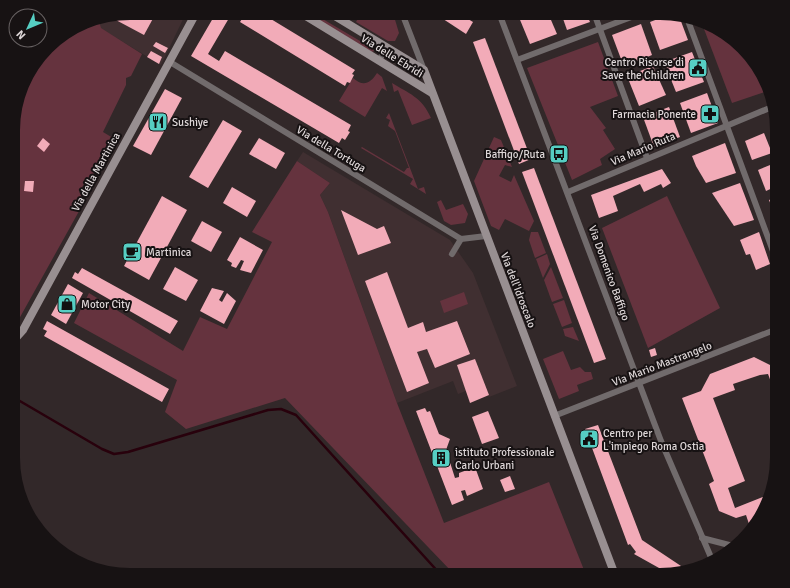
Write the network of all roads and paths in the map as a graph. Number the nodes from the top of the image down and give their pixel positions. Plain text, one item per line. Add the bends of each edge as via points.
1 (192, 20) edge
2 (315, 20) edge
3 (342, 20) edge
4 (405, 20) edge
5 (502, 20) edge
6 (597, 20) edge
7 (624, 20) edge
8 (689, 24) edge
9 (600, 29) junction
10 (386, 47) junction
11 (517, 60) junction
12 (379, 61) junction
13 (170, 62) junction
14 (424, 70) junction
15 (432, 93) junction
16 (768, 109) edge
17 (726, 126) junction
18 (648, 158) junction
19 (568, 192) junction
20 (486, 236) junction
21 (461, 239) junction
22 (770, 243) edge
23 (452, 254) dead end
24 (770, 332) edge
25 (20, 333) edge
26 (639, 384) junction
27 (554, 416) junction
28 (702, 538) junction
29 (728, 545) edge
30 (711, 556) edge
31 (612, 568) edge

1 - 13 street, Via della Martinica
2 - 12 street, Via delle Ebridi
3 - 10 street, Via delle Ebridi
4 - 14 street, Via dell'Idroscalo
5 - 11 street, Via Domenico Baffigo
6 - 9 street
7 - 9 street
8 - 17 street
9 - 11 street
9 - 18 street
10 - 12 street
10 - 14 street, Via delle Ebridi
11 - 19 street, Via Domenico Baffigo
12 - 15 street, Via delle Ebridi
13 - 21 street, Via della Tortuga
13 - 25 street, Via della Martinica
14 - 15 street, Via dell'Idroscalo
15 - 20 street, Via dell'Idroscalo
16 - 17 street, Via Mario Ruta
17 - 18 street, Via Mario Ruta
17 - 22 street
18 - 19 street, Via Mario Ruta
19 - 26 street, Via Domenico Baffigo
20 - 21 street
20 - 27 street, Via dell'Idroscalo
21 - 23 street
24 - 26 street, Via Mario Mastrangelo
26 - 27 street, Via Mario Mastrangelo
26 - 28 street, Via Domenico Baffigo
27 - 31 street, Via dell'Idroscalo
28 - 29 street
28 - 30 street, Via Domenico Baffigo

